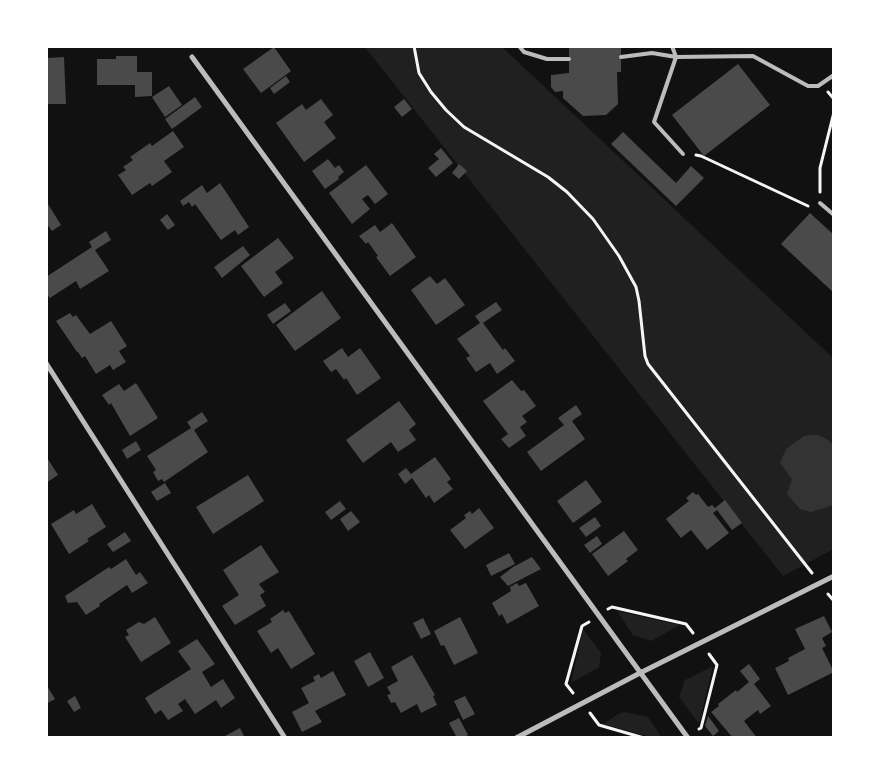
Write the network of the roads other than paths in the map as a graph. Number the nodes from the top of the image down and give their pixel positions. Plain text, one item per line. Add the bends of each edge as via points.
1 (519, 46) edge
2 (672, 46) edge
3 (621, 57) dead end
4 (676, 57) junction
5 (192, 58) dead end
6 (569, 59) dead end
7 (834, 75) edge
8 (683, 154) road end
9 (820, 203) road end
10 (834, 215) edge
11 (46, 363) edge
12 (834, 576) edge
13 (640, 673) junction
14 (285, 738) edge
15 (516, 738) edge
16 (688, 738) edge

1 - 6 lane via 524,52 547,58
2 - 4 lane
3 - 4 lane via 652,53
4 - 7 lane via 753,56 808,86 818,86
4 - 8 lane via 654,122
5 - 13 street
9 - 10 lane
11 - 14 street
12 - 13 street
13 - 15 street
13 - 16 street

